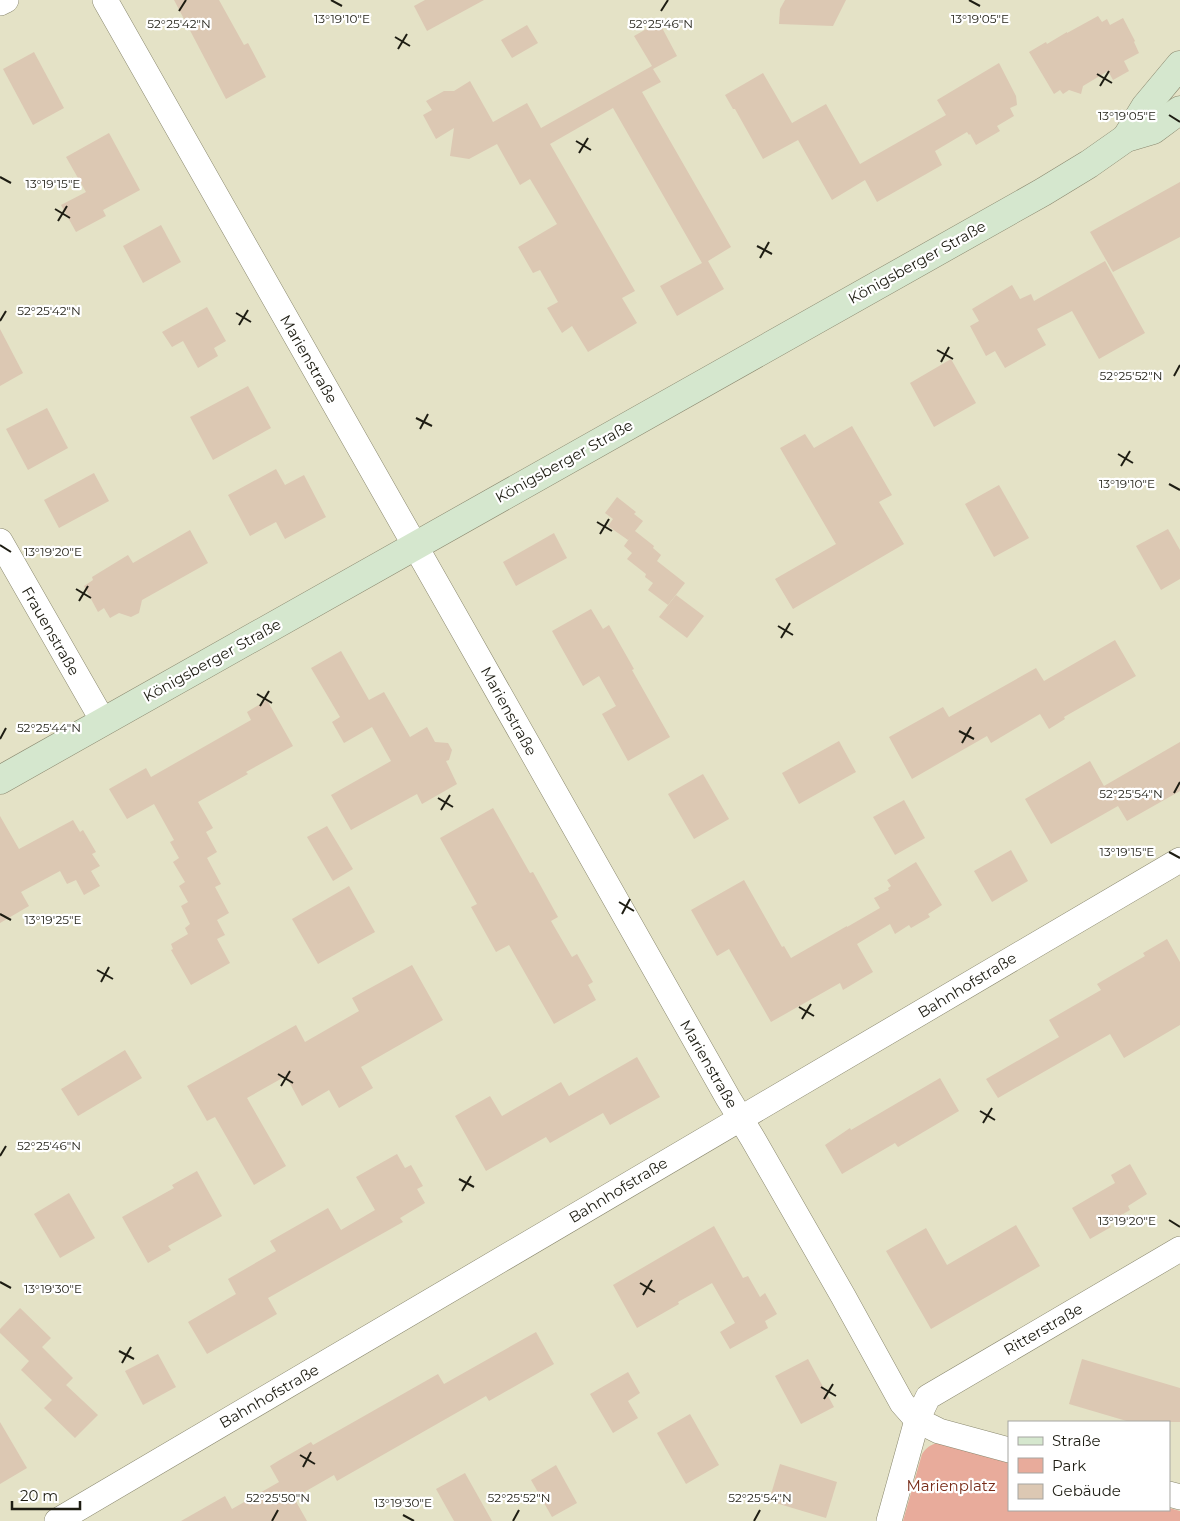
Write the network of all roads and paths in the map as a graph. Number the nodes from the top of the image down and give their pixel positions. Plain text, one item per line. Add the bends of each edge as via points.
1 (6, 0) edge
2 (104, 0) edge
3 (0, 4) edge
4 (1180, 65) edge
5 (1180, 110) edge
6 (1126, 138) junction
7 (0, 542) edge
8 (415, 546) junction
9 (102, 722) junction
10 (0, 780) edge
11 (1180, 860) edge
12 (740, 1118) junction
13 (1180, 1249) edge
14 (917, 1420) junction
15 (1008, 1450) edge
16 (57, 1521) edge
17 (889, 1521) edge

1 - 3 street
2 - 8 street, Marienstraße
4 - 6 main road, Königsberger Straße via 1145,107
5 - 6 main road, Königsberger Straße via 1153,130
6 - 8 main road, Königsberger Straße via 1043,192
7 - 9 street, Frauenstraße
8 - 9 main road, Königsberger Straße
8 - 12 street, Marienstraße
9 - 10 main road, Königsberger Straße
11 - 12 street, Bahnhofstraße
12 - 14 street, Marienstraße via 902,1403
12 - 16 street, Bahnhofstraße
13 - 14 street, Ritterstraße via 928,1397
14 - 15 street via 939,1431
14 - 17 street

